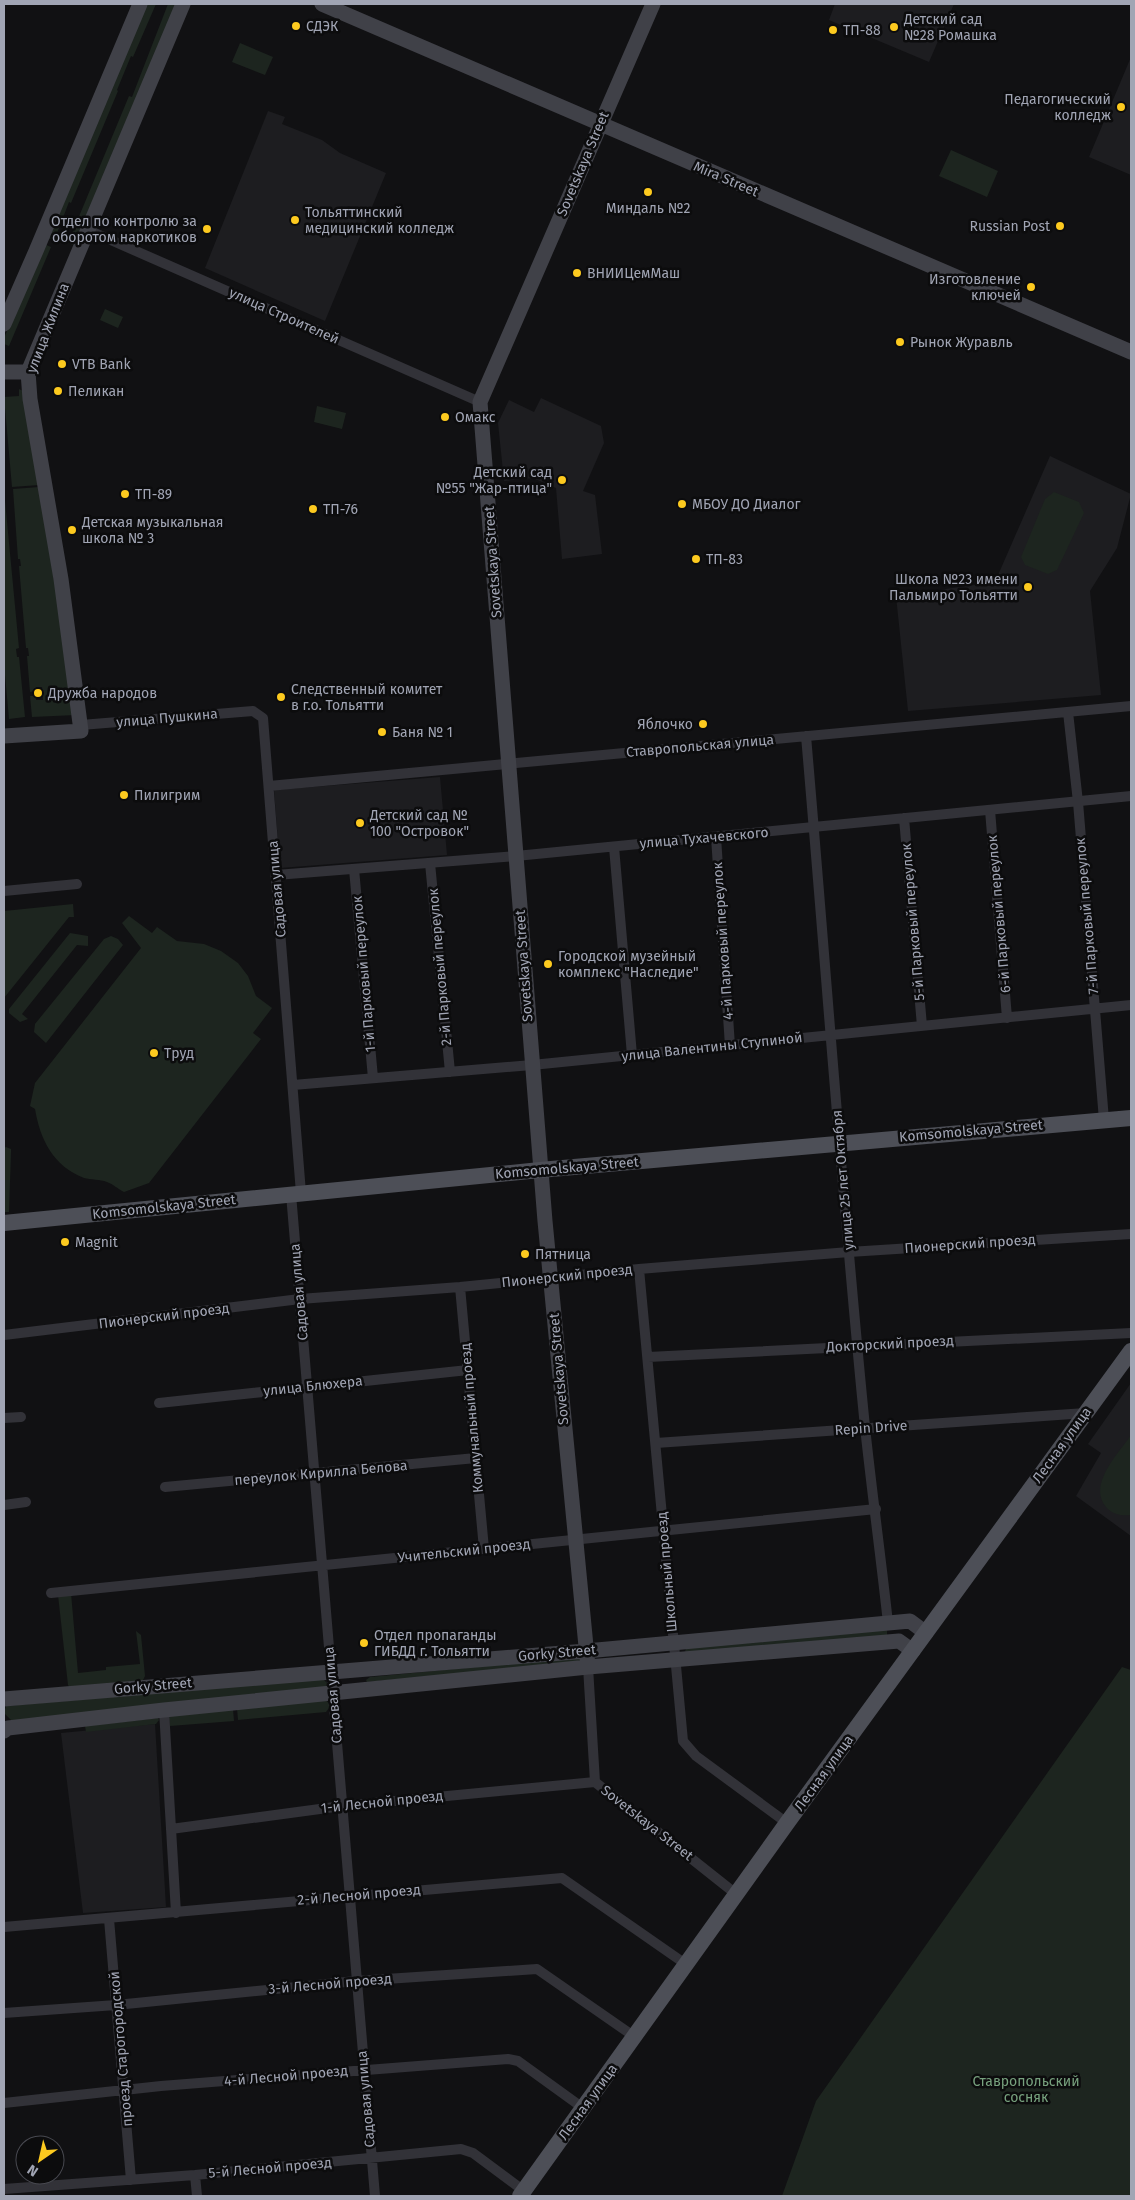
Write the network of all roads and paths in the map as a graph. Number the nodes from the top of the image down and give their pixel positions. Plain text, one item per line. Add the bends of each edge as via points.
1 (140, 4) edge
2 (183, 4) edge
3 (322, 4) edge
4 (653, 4) edge
5 (600, 125) junction
6 (88, 230) junction
7 (4, 324) edge
8 (1131, 352) edge
9 (4, 372) edge
10 (28, 372) junction
11 (480, 402) junction
12 (1131, 706) edge
13 (253, 711) joint
14 (1068, 712) junction
15 (4, 721) edge
16 (81, 728) junction
17 (4, 736) edge
18 (806, 736) junction
19 (509, 765) junction
20 (269, 786) junction
21 (1131, 796) edge
22 (1078, 802) junction
23 (990, 810) junction
24 (904, 818) junction
25 (814, 827) junction
26 (716, 837) junction
27 (614, 847) junction
28 (516, 856) junction
29 (430, 863) junction
30 (354, 869) junction
31 (276, 875) junction
32 (77, 884) dead end
33 (4, 891) edge
34 (1131, 1005) edge
35 (1095, 1009) junction
36 (1008, 1018) junction
37 (922, 1026) junction
38 (832, 1035) junction
39 (730, 1046) junction
40 (632, 1055) junction
41 (532, 1065) junction
42 (450, 1072) junction
43 (373, 1078) junction
44 (293, 1085) junction
45 (1131, 1118) edge
46 (1104, 1120) junction
47 (839, 1143) junction
48 (540, 1170) junction
49 (296, 1194) junction
50 (4, 1223) edge
51 (1131, 1234) edge
52 (849, 1252) junction
53 (639, 1269) junction
54 (550, 1278) junction
55 (460, 1287) junction
56 (300, 1299) junction
57 (1131, 1333) edge
58 (4, 1334) edge
59 (859, 1346) junction
60 (1131, 1351) edge
61 (648, 1357) junction
62 (468, 1370) junction
63 (307, 1387) junction
64 (159, 1402) dead end
65 (1086, 1412) junction
66 (21, 1417) dead end
67 (4, 1418) edge
68 (865, 1428) junction
69 (656, 1443) junction
70 (476, 1458) junction
71 (314, 1474) junction
72 (164, 1487) dead end
73 (26, 1502) dead end
74 (4, 1504) edge
75 (876, 1509) junction
76 (662, 1530) junction
77 (575, 1540) junction
78 (484, 1549) junction
79 (322, 1565) junction
80 (51, 1593) dead end
81 (888, 1623) junction
82 (926, 1632) junction
83 (673, 1642) junction
84 (586, 1651) junction
85 (913, 1651) junction
86 (674, 1660) junction
87 (588, 1668) junction
88 (331, 1672) junction
89 (332, 1693) junction
90 (4, 1699) edge
91 (164, 1710) junction
92 (4, 1731) edge
93 (595, 1782) junction
94 (342, 1806) junction
95 (787, 1823) junction
96 (170, 1829) junction
97 (736, 1894) junction
98 (349, 1896) junction
99 (176, 1913) junction
100 (109, 1919) junction
101 (4, 1927) edge
102 (687, 1965) junction
103 (356, 1980) junction
104 (116, 2004) junction
105 (4, 2013) edge
106 (635, 2037) junction
107 (364, 2070) junction
108 (125, 2090) junction
109 (4, 2103) edge
110 (583, 2108) junction
111 (371, 2158) junction
112 (195, 2175) junction
113 (131, 2180) junction
114 (4, 2189) edge
115 (522, 2194) edge
116 (197, 2196) edge
117 (375, 2196) edge

1 - 7 main road
2 - 6 main road, улица Жилина
3 - 5 main road, Mira Street
4 - 5 main road, Sovetskaya Street
5 - 8 main road, Mira Street
5 - 11 main road, Sovetskaya Street
6 - 10 main road, улица Жилина
6 - 11 street, улица Строителей
9 - 10 main road
10 - 16 main road, улица Жилина
11 - 19 main road, Sovetskaya Street
12 - 14 street, Ставропольская улица
13 - 16 street, улица Пушкина
13 - 20 street, Садовая улица via 263,718
14 - 18 street, Ставропольская улица
14 - 22 street, 7-й Парковый переулок
15 - 17 main road
16 - 17 main road
18 - 19 street, Ставропольская улица
18 - 25 street, улица 25 лет Октября
19 - 20 street, Ставропольская улица
19 - 28 main road, Sovetskaya Street
20 - 31 street, Садовая улица
21 - 22 street, улица Тухачевского
22 - 23 street, улица Тухачевского
22 - 35 street, 7-й Парковый переулок
23 - 24 street, улица Тухачевского
23 - 36 street, 6-й Парковый переулок
24 - 25 street, улица Тухачевского
24 - 37 street, 5-й Парковый переулок
25 - 26 street, улица Тухачевского
25 - 38 street, улица 25 лет Октября
26 - 27 street, улица Тухачевского
26 - 39 street, 4-й Парковый переулок
27 - 28 street, улица Тухачевского
27 - 40 street
28 - 29 street, улица Тухачевского
28 - 41 main road, Sovetskaya Street
29 - 30 street, улица Тухачевского
29 - 42 street, 2-й Парковый переулок
30 - 31 street, улица Тухачевского
30 - 43 street, 1-й Парковый переулок
31 - 44 street, Садовая улица
32 - 33 street
34 - 35 street, улица Валентины Ступиной
35 - 36 street, улица Валентины Ступиной
35 - 46 street, 7-й Парковый переулок
36 - 37 street, улица Валентины Ступиной
37 - 38 street, улица Валентины Ступиной
38 - 39 street, улица Валентины Ступиной
38 - 47 street, улица 25 лет Октября
39 - 40 street, улица Валентины Ступиной
40 - 41 street, улица Валентины Ступиной
41 - 42 street, улица Валентины Ступиной
41 - 48 main road, Sovetskaya Street
42 - 43 street, улица Валентины Ступиной
43 - 44 street, улица Валентины Ступиной
44 - 49 street, Садовая улица
45 - 46 main road, Komsomolskaya Street
46 - 47 main road, Komsomolskaya Street
47 - 48 main road, Komsomolskaya Street
47 - 52 street, улица 25 лет Октября
48 - 49 main road, Komsomolskaya Street
48 - 54 main road, Sovetskaya Street
49 - 50 main road, Komsomolskaya Street
49 - 56 street, Садовая улица
51 - 52 street, Пионерский проезд
52 - 53 street, Пионерский проезд
52 - 59 street, улица 25 лет Октября
53 - 54 street, Пионерский проезд
53 - 61 street, Школьный проезд
54 - 55 street, Пионерский проезд
54 - 77 main road, Sovetskaya Street
55 - 56 street, Пионерский проезд
55 - 62 street, Коммунальный проезд
56 - 58 street, Пионерский проезд
56 - 63 street, Садовая улица
57 - 59 street, Докторский проезд
59 - 61 street, Докторский проезд
59 - 68 street, улица 25 лет Октября
60 - 65 main road, Лесная улица
61 - 69 street, Школьный проезд
62 - 63 street, улица Блюхера
62 - 70 street, Коммунальный проезд
63 - 64 street, улица Блюхера
63 - 71 street, Садовая улица
65 - 68 street, Repin Drive
65 - 82 main road, Лесная улица
66 - 67 street
68 - 69 street, Repin Drive
68 - 75 street, улица 25 лет Октября
69 - 76 street, Школьный проезд
70 - 71 street, переулок Кирилла Белова
70 - 78 street, Коммунальный проезд
71 - 72 street, переулок Кирилла Белова
71 - 79 street, Садовая улица
73 - 74 street
75 - 76 street, Учительский проезд
75 - 81 street, улица 25 лет Октября
76 - 77 street, Учительский проезд
76 - 83 street, Школьный проезд
77 - 78 street, Учительский проезд
77 - 84 main road, Sovetskaya Street
78 - 79 street, Учительский проезд
79 - 80 street, Учительский проезд
79 - 88 street, Садовая улица
81 - 82 main road, Gorky Street via 910,1621
81 - 83 main road, Gorky Street
82 - 85 main road, Лесная улица
83 - 84 main road, Gorky Street
83 - 86 street, Школьный проезд
84 - 87 main road, Sovetskaya Street
84 - 88 main road, Gorky Street
85 - 86 main road, Gorky Street via 898,1641
85 - 95 main road, Лесная улица
86 - 87 main road, Gorky Street
86 - 95 street, Школьный проезд via 683,1741 696,1756
87 - 89 main road, Gorky Street
87 - 93 street, Sovetskaya Street
88 - 89 street, Садовая улица
88 - 90 main road, Gorky Street
89 - 91 main road, Gorky Street
89 - 94 street, Садовая улица
91 - 92 main road, Gorky Street
91 - 96 street
93 - 94 street, 1-й Лесной проезд
93 - 97 street, Sovetskaya Street
94 - 96 street, 1-й Лесной проезд
94 - 98 street, Садовая улица
95 - 97 main road, Лесная улица
96 - 99 street
97 - 102 main road, Лесная улица
98 - 99 street, 2-й Лесной проезд
98 - 102 street, 2-й Лесной проезд via 562,1878
98 - 103 street, Садовая улица
99 - 100 street, 2-й Лесной проезд
100 - 101 street, 2-й Лесной проезд
100 - 104 street, проезд Старогородской
102 - 106 main road, Лесная улица
103 - 104 street, 3-й Лесной проезд
103 - 106 street, 3-й Лесной проезд via 537,1968
103 - 107 street, Садовая улица
104 - 105 street, 3-й Лесной проезд
104 - 108 street, проезд Старогородской
106 - 110 main road, Лесная улица
107 - 108 street, 4-й Лесной проезд
107 - 110 street, 4-й Лесной проезд via 508,2059 518,2061
107 - 111 street, Садовая улица
108 - 109 street, 4-й Лесной проезд
108 - 113 street, проезд Старогородской
110 - 115 main road, Лесная улица
111 - 112 street, 5-й Лесной проезд
111 - 115 street, 5-й Лесной проезд via 460,2149 473,2153
111 - 117 street, Садовая улица
112 - 113 street, 5-й Лесной проезд
112 - 116 street
113 - 114 street, 5-й Лесной проезд

